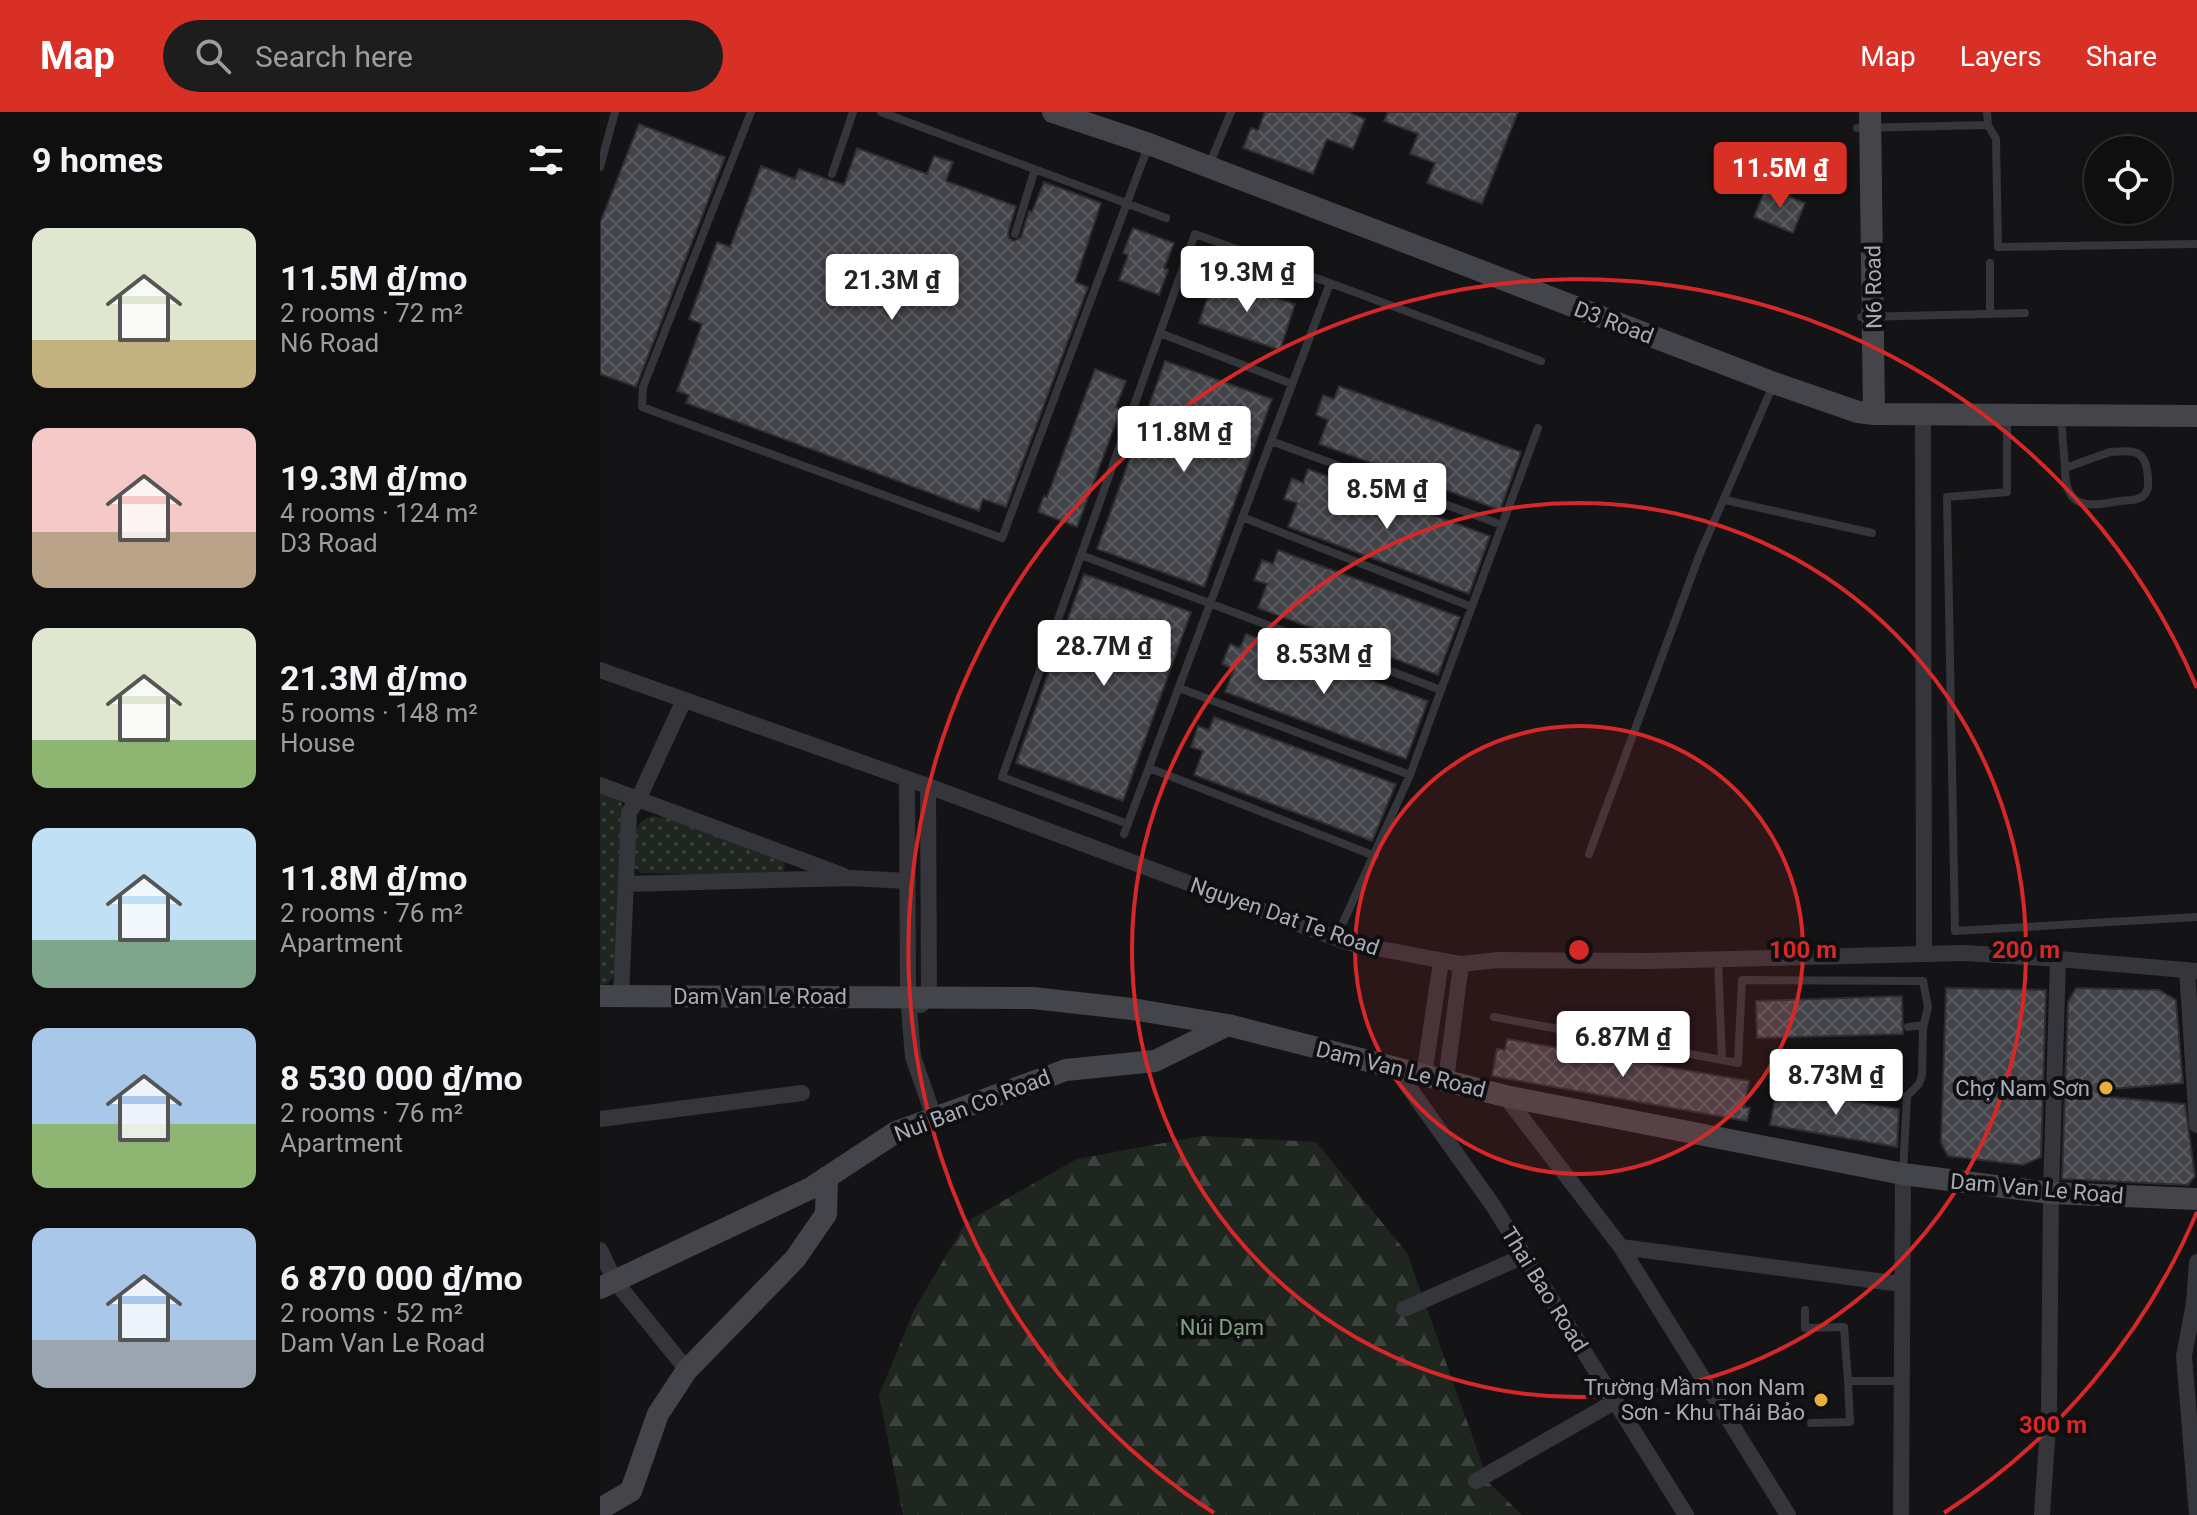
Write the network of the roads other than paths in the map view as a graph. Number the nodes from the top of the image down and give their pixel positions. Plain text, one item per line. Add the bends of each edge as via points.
1 (615, 112) edge
2 (751, 112) edge
3 (853, 112) edge
4 (881, 112) edge
5 (1053, 112) edge
6 (1231, 112) edge
7 (1987, 112) edge
8 (1864, 120) edge
9 (1988, 125) junction
10 (1149, 144) junction
11 (600, 167) edge
12 (1208, 168) junction
13 (1035, 169) junction
14 (832, 174) dead end
15 (1128, 202) junction
16 (1166, 218) dead end
17 (1015, 234) dead end
18 (2197, 244) edge
19 (1990, 263) dead end
20 (1330, 283) junction
21 (2025, 313) dead end
22 (1990, 314) junction
23 (1867, 317) junction
24 (1160, 333) junction
25 (1541, 361) dead end
26 (1774, 383) junction
27 (1292, 384) junction
28 (1866, 413) junction
29 (1923, 416) junction
30 (2197, 416) edge
31 (2007, 417) junction
32 (2061, 417) junction
33 (1538, 428) dead end
34 (1271, 441) junction
35 (2065, 468) junction
36 (1725, 500) junction
37 (1242, 517) junction
38 (1502, 525) junction
39 (1872, 533) dead end
40 (1081, 555) junction
41 (1210, 603) junction
42 (1472, 607) junction
43 (600, 670) edge
44 (1179, 688) junction
45 (1441, 690) junction
46 (684, 700) junction
47 (1149, 768) junction
48 (1410, 775) junction
49 (907, 779) junction
50 (600, 785) edge
51 (928, 786) junction
52 (638, 800) junction
53 (1589, 854) dead end
54 (1375, 856) junction
55 (850, 878) junction
56 (908, 881) junction
57 (626, 884) junction
58 (2197, 917) edge
59 (1336, 938) junction
60 (1924, 954) junction
61 (2058, 959) junction
62 (1718, 960) junction
63 (1441, 962) junction
64 (1461, 964) junction
65 (2192, 971) edge
66 (610, 996) edge
67 (915, 1004) junction
68 (1494, 1017) dead end
69 (1228, 1025) junction
70 (1923, 1025) junction
71 (1908, 1027) dead end
72 (1722, 1060) junction
73 (1395, 1068) junction
74 (1424, 1075) junction
75 (1446, 1080) junction
76 (802, 1093) dead end
77 (1505, 1096) junction
78 (934, 1117) junction
79 (600, 1119) edge
80 (2197, 1125) edge
81 (1903, 1174) junction
82 (827, 1177) junction
83 (2051, 1193) junction
84 (2197, 1199) edge
85 (1621, 1247) junction
86 (600, 1250) edge
87 (1524, 1256) junction
88 (2197, 1262) edge
89 (608, 1284) edge
90 (1901, 1284) junction
91 (1404, 1309) dead end
92 (1805, 1310) dead end
93 (687, 1370) junction
94 (1848, 1381) junction
95 (1902, 1381) junction
96 (1616, 1401) junction
97 (1811, 1423) dead end
98 (1476, 1481) dead end
99 (600, 1509) edge
100 (1686, 1515) edge
101 (1788, 1515) edge
102 (1901, 1515) edge
103 (2042, 1515) edge
104 (2197, 1515) edge

1 - 11 lane
2 - 15 lane via 643,387 642,407 1002,538
3 - 14 lane
4 - 13 lane
5 - 10 main road, D3 Road
6 - 12 lane
7 - 9 lane
8 - 9 lane
8 - 23 main road, N6 Road
9 - 18 lane via 1996,139 1998,247
10 - 12 main road, D3 Road
10 - 15 lane
12 - 26 main road, D3 Road
13 - 15 lane
13 - 17 lane
15 - 16 lane
19 - 22 lane
20 - 24 lane via 1195,234
20 - 25 lane
20 - 27 lane
21 - 22 lane
22 - 23 lane
23 - 28 main road, N6 Road
24 - 27 lane
24 - 40 lane
26 - 28 main road, D3 Road
26 - 36 lane
27 - 34 lane
28 - 29 main road, D3 Road
29 - 31 main road, D3 Road
29 - 60 street
30 - 32 main road, D3 Road
31 - 32 main road, D3 Road
31 - 58 lane via 2007,492 1947,497 1955,931
32 - 35 lane
33 - 38 lane
34 - 37 lane
34 - 38 lane
35 - 35 lane via 2110,452 2138,452 2147,465 2148,488 2138,499 2077,503 2069,496
36 - 39 lane
36 - 53 lane via 1699,556
37 - 41 lane
37 - 42 lane
38 - 42 lane
40 - 41 lane
40 - 47 lane via 1002,777 1126,829
41 - 44 lane
41 - 45 lane
42 - 45 lane
43 - 46 street, Nguyen Dat Te Road
44 - 47 lane
44 - 48 lane
45 - 48 lane
46 - 49 street, Nguyen Dat Te Road
46 - 52 street
47 - 54 lane
48 - 54 lane
49 - 51 street, Nguyen Dat Te Road
49 - 56 street
50 - 52 street
51 - 59 street, Nguyen Dat Te Road
51 - 67 street
52 - 55 street
52 - 57 street via 629,812
54 - 59 lane
55 - 56 street
55 - 57 street
56 - 67 street
57 - 66 street
59 - 63 street, Nguyen Dat Te Road
60 - 61 street, Nguyen Dat Te Road
60 - 62 street, Nguyen Dat Te Road
61 - 65 street, Nguyen Dat Te Road
61 - 83 street
62 - 64 street, Nguyen Dat Te Road
62 - 72 lane
63 - 64 street, Nguyen Dat Te Road
63 - 74 street
64 - 75 street
65 - 80 street
66 - 67 main road, Dam Van Le Road
67 - 69 main road, Dam Van Le Road via 1048,1000
67 - 78 street via 913,1057
68 - 72 lane
69 - 73 main road, Dam Van Le Road
69 - 78 main road, Nui Ban Co Road via 1155,1061 1066,1070
70 - 71 lane
70 - 72 lane via 1928,1007 1923,981 1742,980 1738,1063
70 - 81 lane via 1922,1075 1907,1096
73 - 74 main road, Dam Van Le Road
73 - 87 street, Thai Bao Road
74 - 75 main road, Dam Van Le Road
75 - 77 main road, Dam Van Le Road
76 - 79 street
77 - 81 main road, Dam Van Le Road
77 - 85 street
78 - 82 main road, Nui Ban Co Road via 896,1132
81 - 83 main road, Dam Van Le Road
81 - 90 street
82 - 89 main road, Nui Ban Co Road
82 - 93 main road via 826,1214 795,1259
83 - 84 main road, Dam Van Le Road
83 - 103 street via 2049,1410
85 - 90 street
85 - 101 street
86 - 89 street
87 - 91 street
87 - 96 street, Thai Bao Road
88 - 104 street via 2184,1356
89 - 93 street
90 - 95 street
92 - 94 lane via 1805,1328 1844,1327
93 - 99 main road via 658,1414 631,1491
94 - 95 lane
94 - 97 lane via 1850,1422
95 - 102 street
96 - 98 street
96 - 100 street, Thai Bao Road

